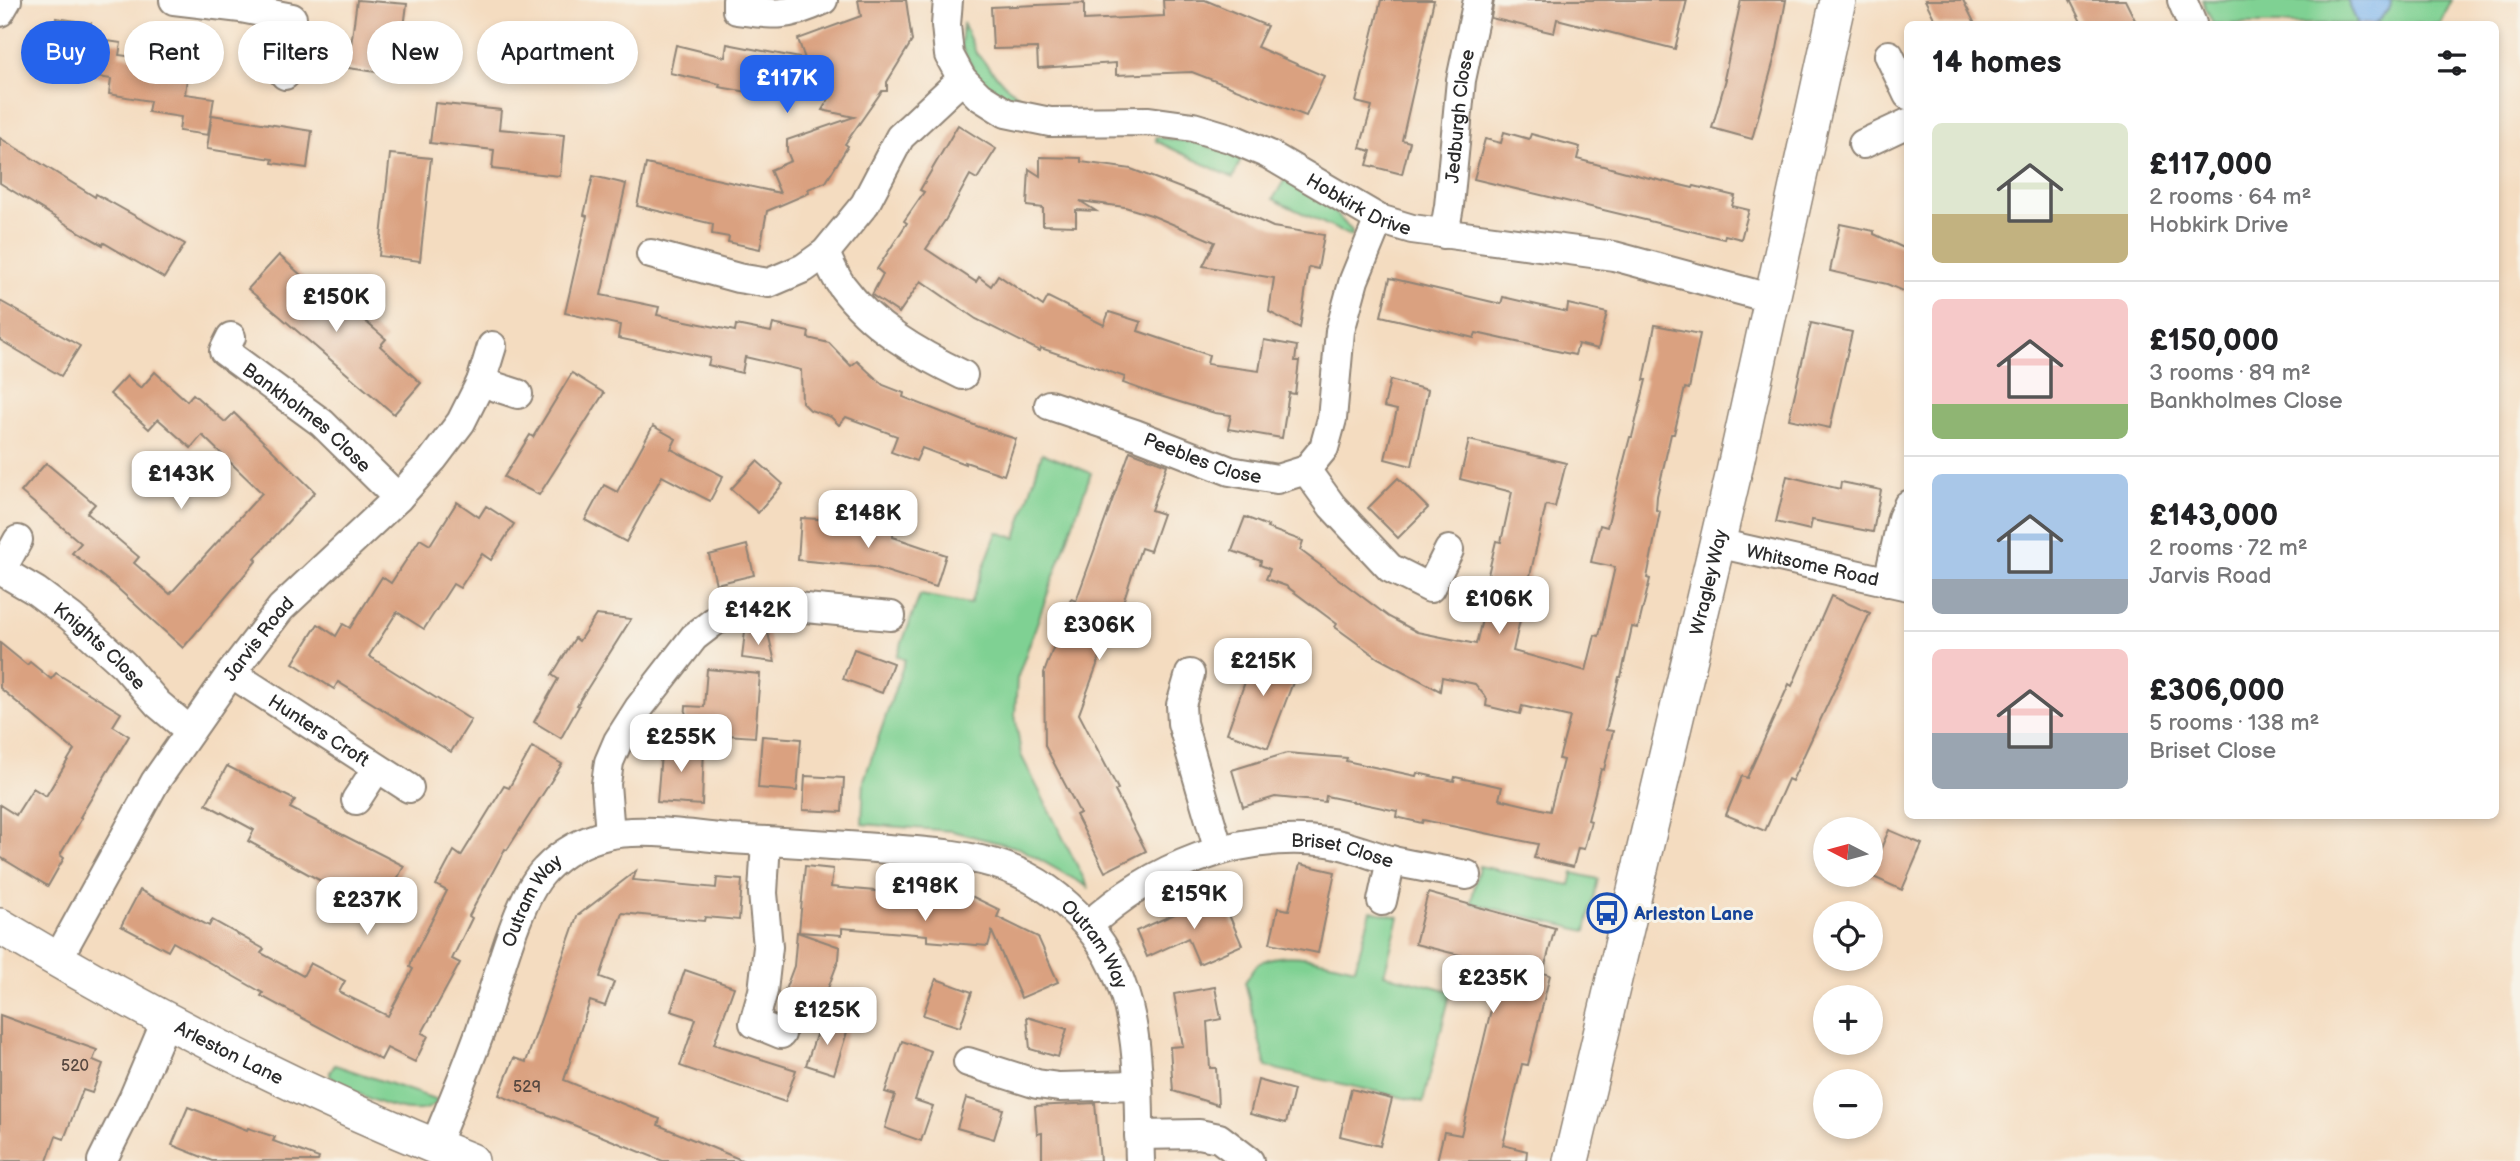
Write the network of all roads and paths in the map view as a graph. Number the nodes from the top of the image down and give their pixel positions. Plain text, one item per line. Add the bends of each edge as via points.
1 (7, 0) edge
2 (174, 0) edge
3 (737, 0) edge
4 (823, 0) edge
5 (948, 0) edge
6 (1478, 0) edge
7 (1838, 0) edge
8 (2182, 0) edge
9 (293, 9) edge
10 (0, 12) edge
11 (2191, 21) edge
12 (1889, 55) dead end
13 (962, 79) junction
14 (1904, 87) edge
15 (1904, 125) edge
16 (1863, 144) dead end
17 (1379, 219) junction
18 (1444, 234) junction
19 (825, 253) junction
20 (651, 254) dead end
21 (1773, 299) junction
22 (232, 337) dead end
23 (492, 346) dead end
24 (951, 361) dead end
25 (481, 382) junction
26 (518, 394) dead end
27 (1049, 405) dead end
28 (1306, 470) junction
29 (398, 498) junction
30 (1904, 514) edge
31 (18, 540) dead end
32 (1717, 543) junction
33 (1449, 550) dead end
34 (1, 570) edge
35 (1898, 584) edge
36 (891, 616) dead end
37 (231, 673) junction
38 (1190, 674) dead end
39 (190, 731) junction
40 (377, 768) junction
41 (409, 788) dead end
42 (356, 800) dead end
43 (610, 834) junction
44 (766, 841) junction
45 (1219, 851) junction
46 (1391, 860) junction
47 (1467, 875) dead end
48 (1382, 901) dead end
49 (0, 926) edge
50 (1088, 926) junction
51 (57, 960) junction
52 (166, 1021) junction
53 (781, 1034) dead end
54 (968, 1062) dead end
55 (1137, 1085) junction
56 (434, 1147) junction
57 (1139, 1148) edge
58 (102, 1161) edge
59 (471, 1161) edge
60 (1249, 1161) edge
61 (1571, 1161) edge

1 - 10 street
2 - 9 street
3 - 4 street via 737,10 775,15 801,11
5 - 13 street, Hobkirk Drive via 949,55
6 - 18 street, Jedburgh Close via 1461,80
7 - 21 street, Wragley Way
8 - 11 street
12 - 14 street
13 - 17 street, Hobkirk Drive via 1006,113 1050,122 1170,122 1233,139 1268,154
13 - 19 street via 900,137 865,204
15 - 16 street
17 - 18 street, Hobkirk Drive
17 - 28 street via 1354,280 1340,331 1332,419 1324,448
18 - 21 street, Hobkirk Drive via 1614,256
19 - 20 street via 769,283
19 - 24 street via 841,285 879,327
21 - 32 street, Wragley Way
22 - 29 street, Bankholmes Close via 224,351 322,423
23 - 25 street, Jarvis Road
25 - 26 street
25 - 29 street, Jarvis Road via 461,422
27 - 28 street, Peebles Close via 1230,471 1277,480
28 - 33 street via 1332,506 1390,568 1430,588
29 - 37 street, Jarvis Road via 281,608
30 - 35 street
31 - 34 street, Knights Close
32 - 35 street, Whitsome Road
32 - 61 street, Wragley Way
34 - 39 street, Knights Close via 71,617
36 - 43 street via 795,607 751,609 716,620 694,637 646,698 609,762
37 - 39 street, Jarvis Road
37 - 40 street, Hunters Croft
38 - 45 street via 1181,705 1182,723
39 - 51 street, Jarvis Road via 155,782
40 - 41 street, Hunters Croft
40 - 42 street
43 - 44 street, Outram Way
43 - 56 street, Outram Way via 568,851 533,884
44 - 50 street, Outram Way via 981,860 1044,887
44 - 53 street via 763,893 768,947 754,1023
45 - 46 street, Briset Close via 1276,842 1328,842
45 - 50 street, Briset Close via 1184,862 1134,890
46 - 47 street, Briset Close
46 - 48 street
49 - 51 street, Arleston Lane
50 - 55 street, Outram Way via 1124,988 1132,1016
51 - 52 street, Arleston Lane
52 - 56 street, Arleston Lane
52 - 58 street
54 - 55 street via 1059,1087
55 - 57 street, Outram Way
56 - 59 street, Arleston Lane
57 - 60 street, Outram Way via 1199,1134 1219,1138

